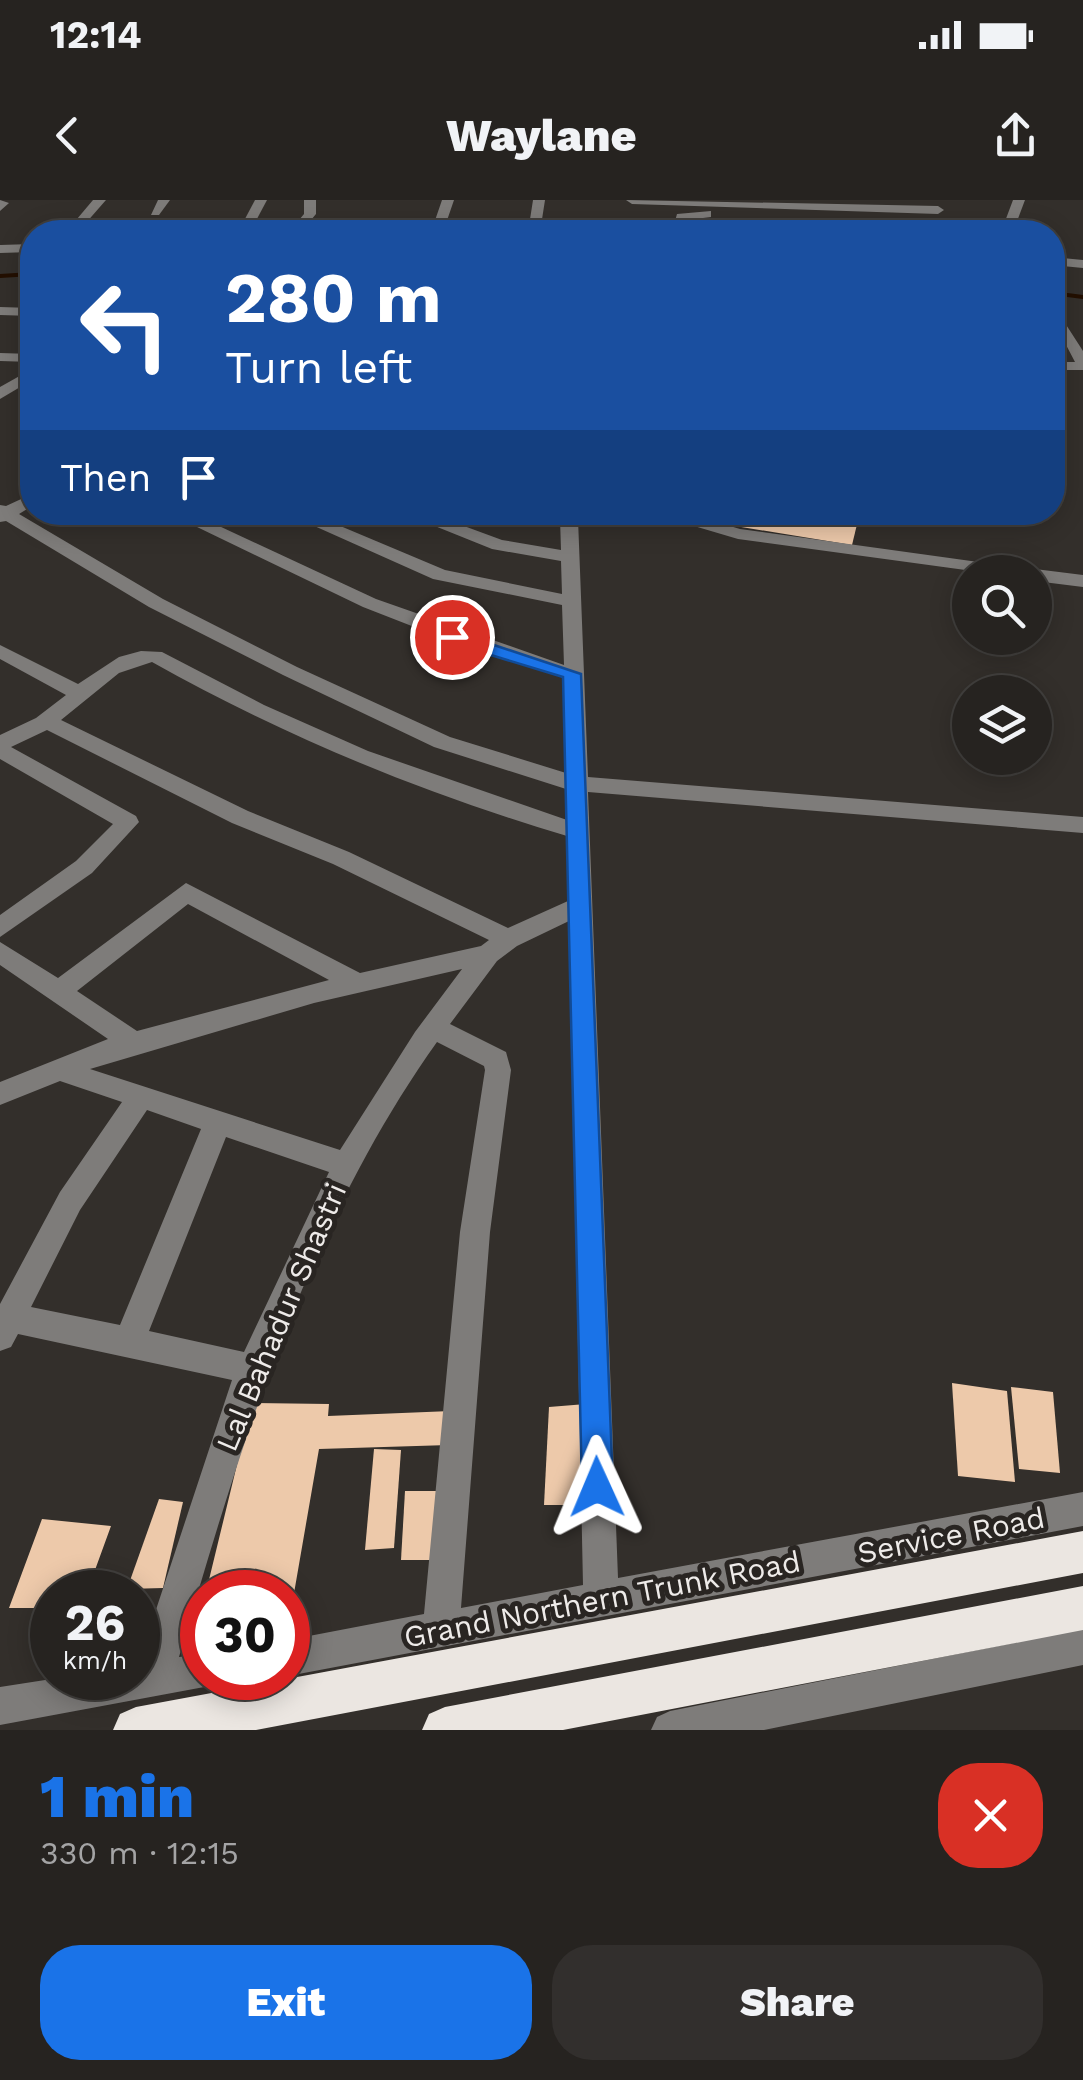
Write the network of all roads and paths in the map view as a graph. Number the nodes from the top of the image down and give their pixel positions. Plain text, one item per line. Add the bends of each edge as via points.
1 (100, 200) edge
2 (164, 200) edge
3 (632, 200) edge
4 (941, 205) edge
5 (155, 212) dead end
6 (82, 220) edge
7 (678, 220) edge
8 (844, 220) edge
9 (1065, 338) edge
10 (1083, 364) edge
11 (21, 525) edge
12 (201, 525) edge
13 (321, 525) edge
14 (443, 525) edge
15 (565, 525) edge
16 (709, 525) edge
17 (570, 557) junction
18 (952, 563) edge
19 (1052, 577) edge
20 (1083, 581) edge
21 (570, 601) junction
22 (0, 651) edge
23 (572, 674) junction
24 (79, 693) junction
25 (47, 720) junction
26 (0, 747) edge
27 (576, 784) junction
28 (1083, 825) edge
29 (577, 831) junction
30 (578, 907) junction
31 (0, 928) edge
32 (498, 946) junction
33 (0, 952) edge
34 (356, 982) junction
35 (58, 992) junction
36 (433, 1028) junction
37 (134, 1043) junction
38 (60, 1070) junction
39 (0, 1094) edge
40 (141, 1097) junction
41 (218, 1122) junction
42 (346, 1165) junction
43 (5, 1326) edge
44 (129, 1342) junction
45 (252, 1369) junction
46 (1083, 1509) edge
47 (1083, 1552) edge
48 (600, 1602) junction
49 (1083, 1608) edge
50 (441, 1632) junction
51 (1083, 1648) edge
52 (310, 1654) edge
53 (160, 1660) edge
54 (36, 1700) edge
55 (0, 1706) edge
56 (136, 1730) edge
57 (445, 1730) edge
58 (670, 1730) edge

1 - 6 street
2 - 5 street
3 - 4 street
7 - 8 street
9 - 10 street
11 - 27 street via 156,602 442,742
12 - 23 street via 330,588 478,648
13 - 21 street via 440,575
14 - 17 street via 498,545
15 - 17 street
16 - 18 street
17 - 21 street
19 - 20 street
21 - 23 street
22 - 24 street
23 - 27 street
24 - 25 street
24 - 29 street via 133,660 155,656 283,726 487,806
25 - 26 street
25 - 32 street via 240,817 341,858
26 - 31 street via 128,822 84,867
27 - 28 street
27 - 29 street
29 - 30 street
30 - 32 street
30 - 48 street
32 - 34 street
32 - 36 street, Lal Bahadur Shastri
33 - 35 street
34 - 35 street via 186,892
34 - 37 street
35 - 37 street
36 - 42 street, Lal Bahadur Shastri
36 - 50 street via 498,1060 475,1232
37 - 38 street
38 - 39 street
38 - 40 street
40 - 41 street
40 - 43 street via 70,1201
41 - 42 street
41 - 44 street
42 - 45 street, Lal Bahadur Shastri
43 - 44 street
44 - 45 street
45 - 53 street, Lal Bahadur Shastri
46 - 48 street, Service Road
47 - 56 highway, Grand Northern Trunk Road
48 - 50 street, Service Road
49 - 57 highway
50 - 52 street, Service Road
51 - 58 street
54 - 55 street

